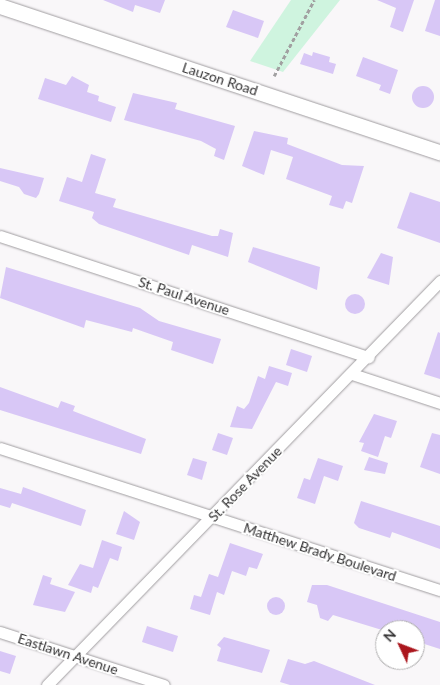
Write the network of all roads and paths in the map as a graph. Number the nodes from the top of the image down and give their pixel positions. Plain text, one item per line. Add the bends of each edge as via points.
1 (314, 0) edge
2 (0, 6) edge
3 (274, 76) dead end
4 (440, 152) edge
5 (0, 236) edge
6 (440, 281) edge
7 (369, 357) junction
8 (352, 374) junction
9 (440, 403) edge
10 (0, 448) edge
11 (213, 517) junction
12 (440, 590) edge
13 (0, 632) edge
14 (75, 656) junction
15 (47, 685) edge
16 (164, 685) edge

1 - 3 path
2 - 4 main road, Lauzon Road
5 - 7 street, St. Paul Avenue
6 - 7 street, St. Rose Avenue
7 - 8 street, St. Rose Avenue
8 - 9 street
8 - 11 street, St. Rose Avenue
10 - 11 street, Matthew Brady Boulevard
11 - 12 street, Matthew Brady Boulevard
11 - 14 street, St. Rose Avenue
13 - 14 street, Eastlawn Avenue
14 - 15 street, St. Rose Avenue
14 - 16 street, Eastlawn Avenue

